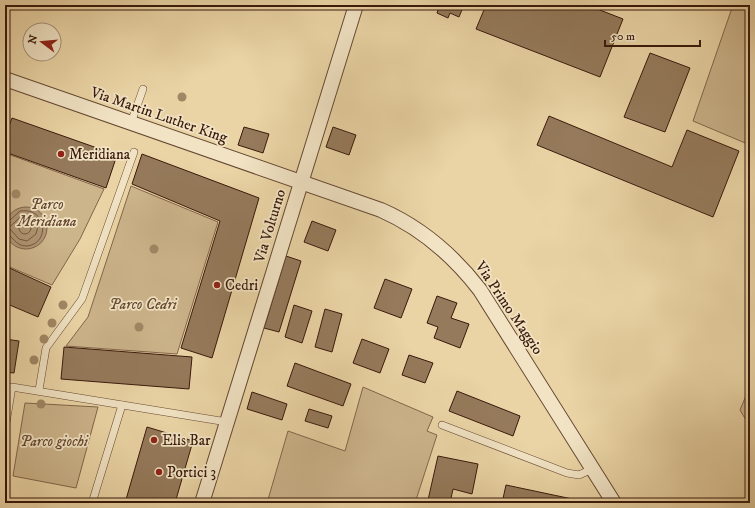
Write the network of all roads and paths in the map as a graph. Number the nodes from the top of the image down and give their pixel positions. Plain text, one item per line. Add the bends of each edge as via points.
1 (356, 5) edge
2 (5, 79) edge
3 (143, 89) dead end
4 (131, 123) junction
5 (134, 152) dead end
6 (301, 183) junction
7 (39, 390) junction
8 (122, 405) junction
9 (226, 422) junction
10 (442, 424) dead end
11 (5, 430) edge
12 (592, 469) junction
13 (92, 503) edge
14 (202, 503) edge
15 (614, 503) edge

1 - 6 street, Via Volturno
2 - 4 street, Via Martin Luther King
3 - 4 lane
4 - 6 street, Via Martin Luther King
5 - 7 lane via 82,299 46,348
6 - 9 street, Via Volturno
6 - 12 street, Via Primo Maggio via 391,214 430,238 447,253 480,290
7 - 8 lane
7 - 11 lane via 12,387
8 - 9 lane
8 - 13 lane
9 - 14 street, Via Volturno
10 - 12 lane via 567,473 579,475
12 - 15 street, Via Primo Maggio

